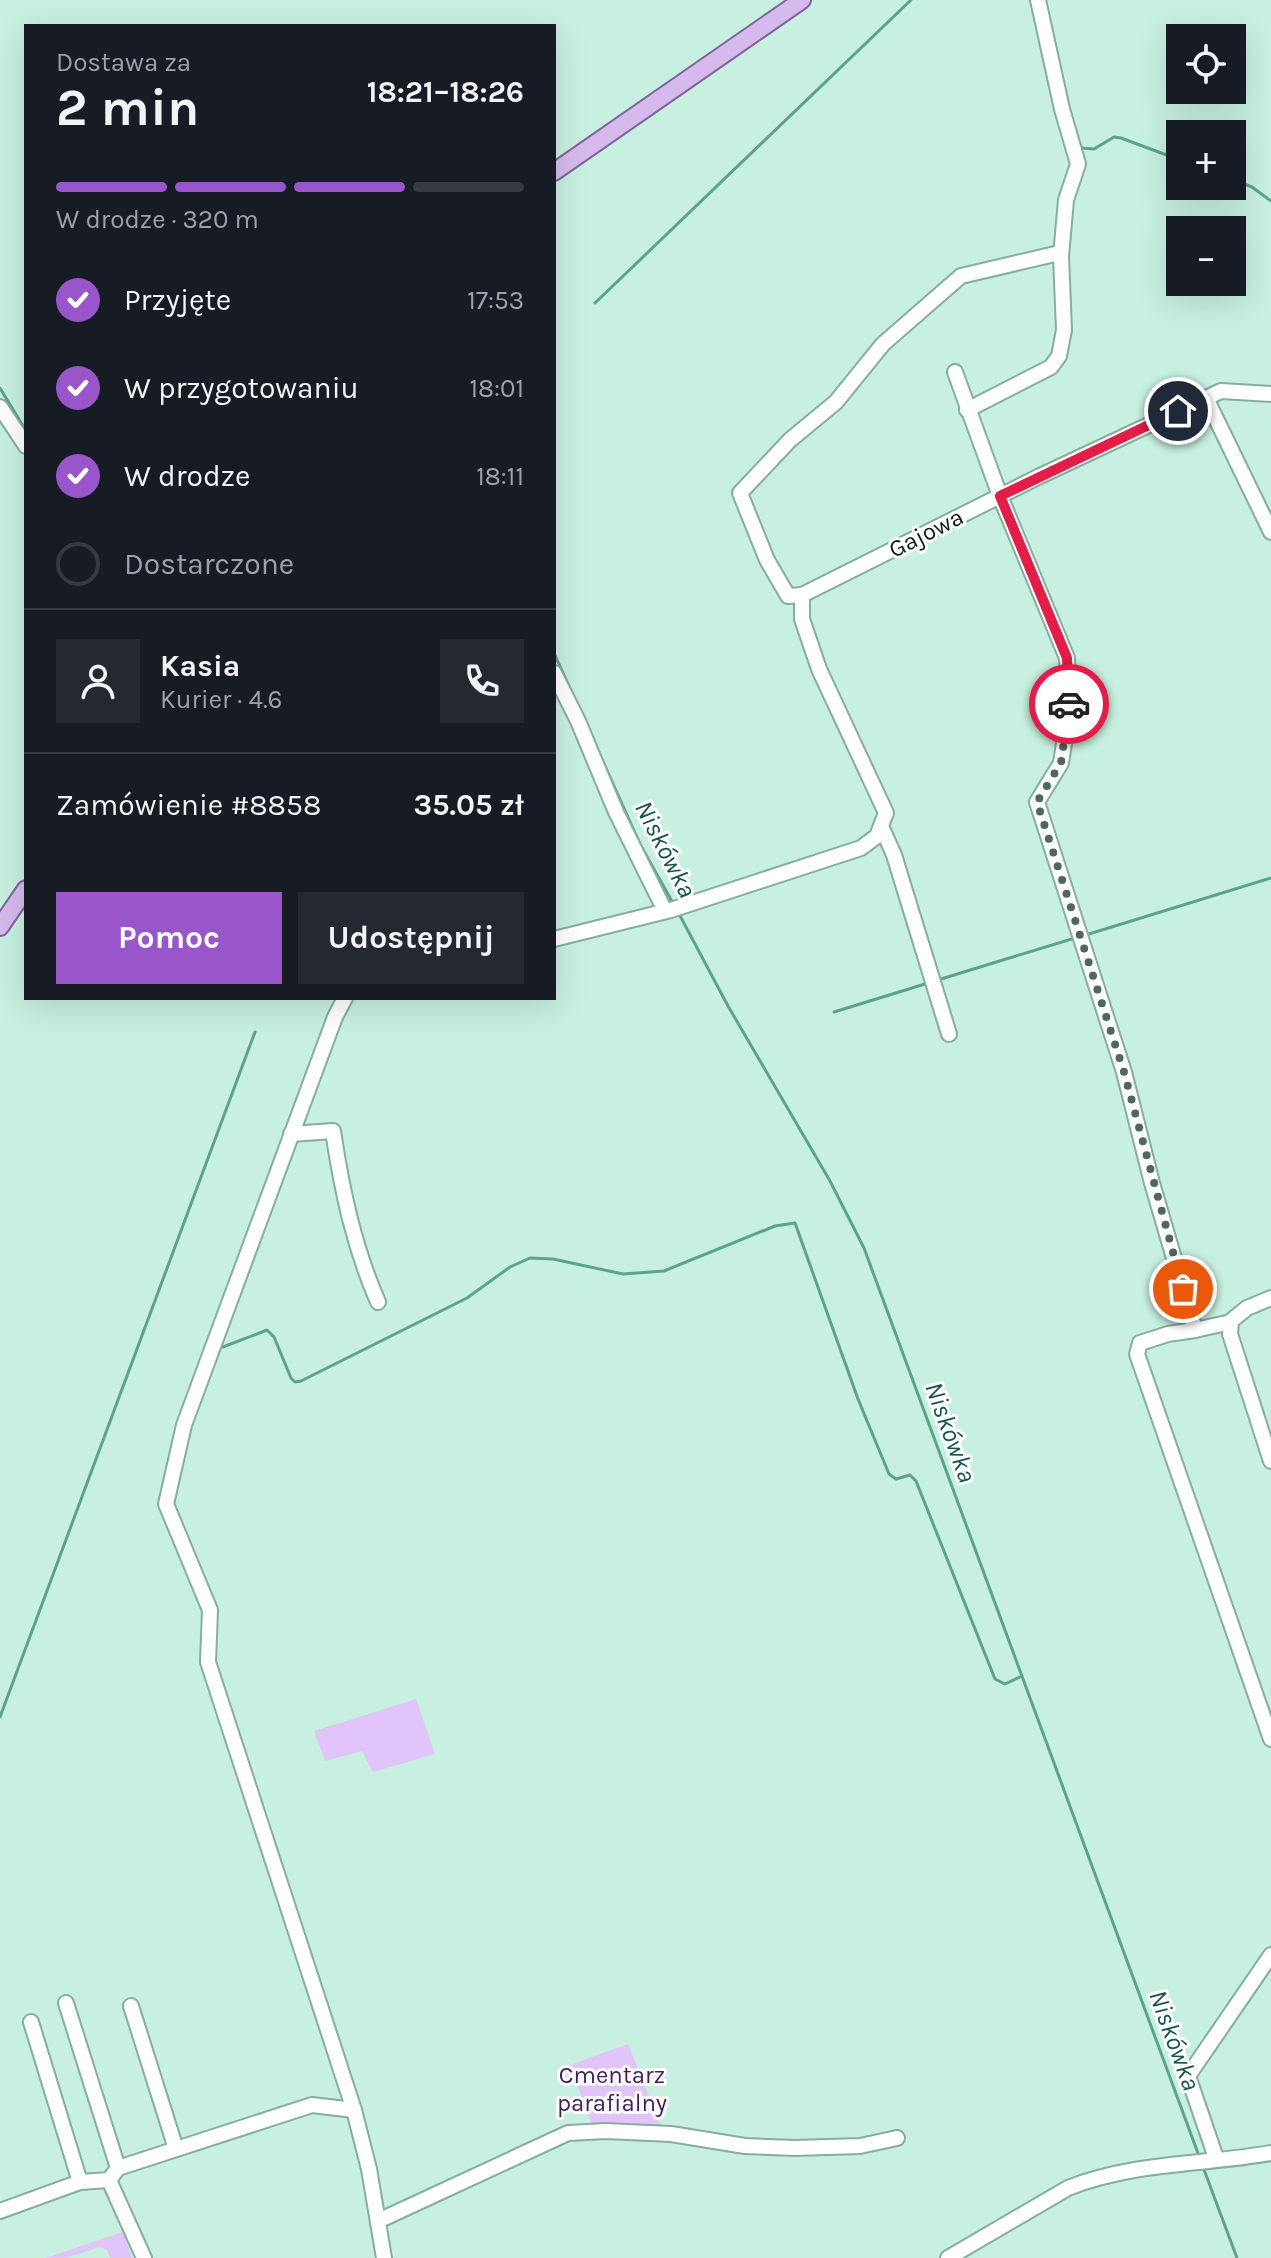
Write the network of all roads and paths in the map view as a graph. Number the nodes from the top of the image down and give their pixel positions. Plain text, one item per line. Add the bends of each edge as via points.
1 (802, 0) edge
2 (1038, 0) edge
3 (556, 171) edge
4 (1061, 256) junction
5 (955, 372) dead end
6 (1271, 394) edge
7 (1206, 398) junction
8 (0, 407) edge
9 (967, 410) junction
10 (24, 443) edge
11 (1000, 496) junction
12 (1271, 532) edge
13 (802, 595) junction
14 (556, 677) edge
15 (881, 826) junction
16 (24, 892) edge
17 (668, 911) junction
18 (0, 927) edge
19 (556, 939) edge
20 (344, 1000) edge
21 (949, 1034) dead end
22 (291, 1134) junction
23 (1271, 1298) edge
24 (378, 1302) dead end
25 (1231, 1322) junction
26 (1195, 1330) junction
27 (1271, 1461) edge
28 (1271, 1739) edge
29 (1271, 1955) edge
30 (66, 2003) dead end
31 (131, 2006) dead end
32 (31, 2022) dead end
33 (354, 2110) junction
34 (897, 2138) dead end
35 (176, 2149) junction
36 (1271, 2153) edge
37 (1214, 2158) junction
38 (113, 2174) junction
39 (80, 2182) junction
40 (0, 2211) edge
41 (378, 2221) junction
42 (144, 2258) edge
43 (384, 2258) edge
44 (948, 2258) edge

1 - 3 main road
2 - 4 street via 1078,164 1066,200
4 - 9 street via 1064,330 1059,356 1051,367
4 - 13 street via 961,276 883,344 836,402 790,440 740,493 788,596
5 - 9 street
6 - 7 street, Gajowa via 1221,391
7 - 11 street, Gajowa
7 - 12 street
8 - 10 street
9 - 11 street
11 - 13 street, Gajowa
11 - 26 street via 1067,658 1069,711 1061,763 1037,802 1124,1072
13 - 15 street via 802,619 819,669 886,813
14 - 17 street via 616,812
15 - 17 street via 861,848
15 - 21 street
16 - 18 main road
17 - 19 street
20 - 22 street
22 - 24 street via 333,1131 360,1259
22 - 33 street via 184,1425 166,1504 210,1610 208,1662
23 - 25 street
25 - 26 street
25 - 27 street via 1236,1357
26 - 28 street via 1140,1343 1137,1354
29 - 37 street via 1188,2076
30 - 38 street
31 - 35 street
32 - 39 street
33 - 35 street via 312,2105
33 - 41 street
34 - 41 street via 860,2146 795,2148 671,2134 568,2133
35 - 38 street
36 - 37 street
37 - 44 street via 1085,2181
38 - 39 street
38 - 42 street
39 - 40 street
41 - 43 street

